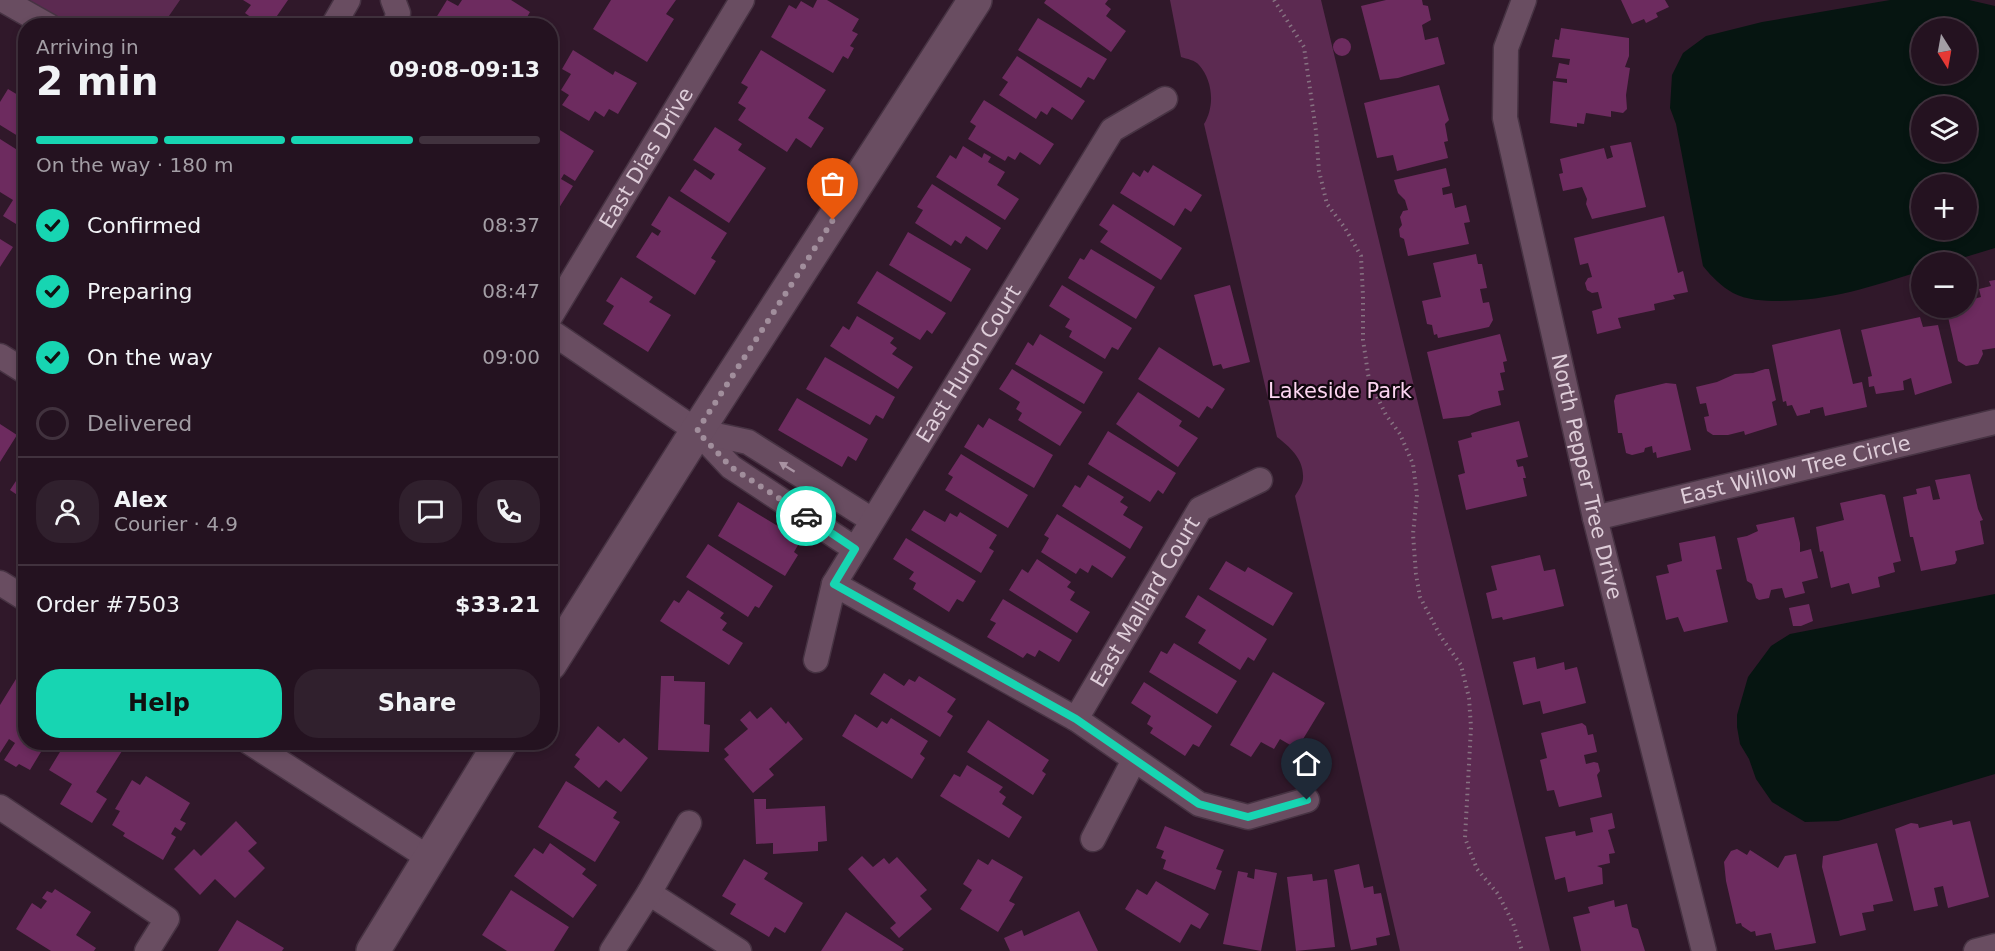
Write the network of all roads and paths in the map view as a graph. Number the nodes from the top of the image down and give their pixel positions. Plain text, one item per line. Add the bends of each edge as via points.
1 (348, 0) edge
2 (393, 0) edge
3 (742, 0) edge
4 (975, 0) edge
5 (1274, 0) edge
6 (1524, 0) edge
7 (3, 4) edge
8 (32, 18) edge
9 (338, 18) edge
10 (397, 18) edge
11 (1165, 99) dead end
12 (558, 304) edge
13 (558, 336) edge
14 (0, 356) edge
15 (18, 367) edge
16 (1995, 422) edge
17 (697, 431) junction
18 (1260, 480) dead end
19 (1595, 518) junction
20 (873, 520) junction
21 (855, 549) junction
22 (0, 583) edge
23 (834, 584) junction
24 (18, 594) edge
25 (558, 651) edge
26 (816, 660) dead end
27 (1076, 719) junction
28 (261, 750) edge
29 (496, 750) edge
30 (1134, 760) junction
31 (1307, 800) dead end
32 (0, 807) edge
33 (688, 823) dead end
34 (1093, 839) dead end
35 (429, 858) junction
36 (649, 893) junction
37 (1995, 946) edge
38 (147, 951) edge
39 (373, 951) edge
40 (612, 951) edge
41 (739, 951) edge
42 (1522, 951) edge
43 (1704, 951) edge
44 (1976, 951) edge

1 - 9 street
2 - 10 street
3 - 12 street, East Dias Drive
4 - 17 street
5 - 42 path via 1304,47 1319,171 1327,204 1361,256 1363,340 1369,380 1413,465 1417,495 1414,554 1420,597 1461,665 1469,698 1465,838 1477,869 1498,894 1513,922
6 - 19 street, North Pepper Tree Drive via 1506,48 1505,118
7 - 8 street
11 - 20 street, East Huron Court via 1112,130
13 - 17 street
14 - 15 street
16 - 19 street, East Willow Tree Circle
20 -> 17 street via 748,442
17 - 21 street via 731,467
17 - 25 street
18 - 27 street, East Mallard Court via 1200,509
19 - 43 street, North Pepper Tree Drive
20 - 21 street, East Huron Court
21 - 23 street, East Huron Court
22 - 24 street
23 - 26 street, East Huron Court
23 - 27 street
27 - 30 street
28 - 35 street
29 - 35 street
30 - 31 street via 1199,804 1248,817
30 - 34 street
32 - 38 street via 167,919
33 - 36 street
35 - 39 street
36 - 40 street
36 - 41 street
37 - 44 street

